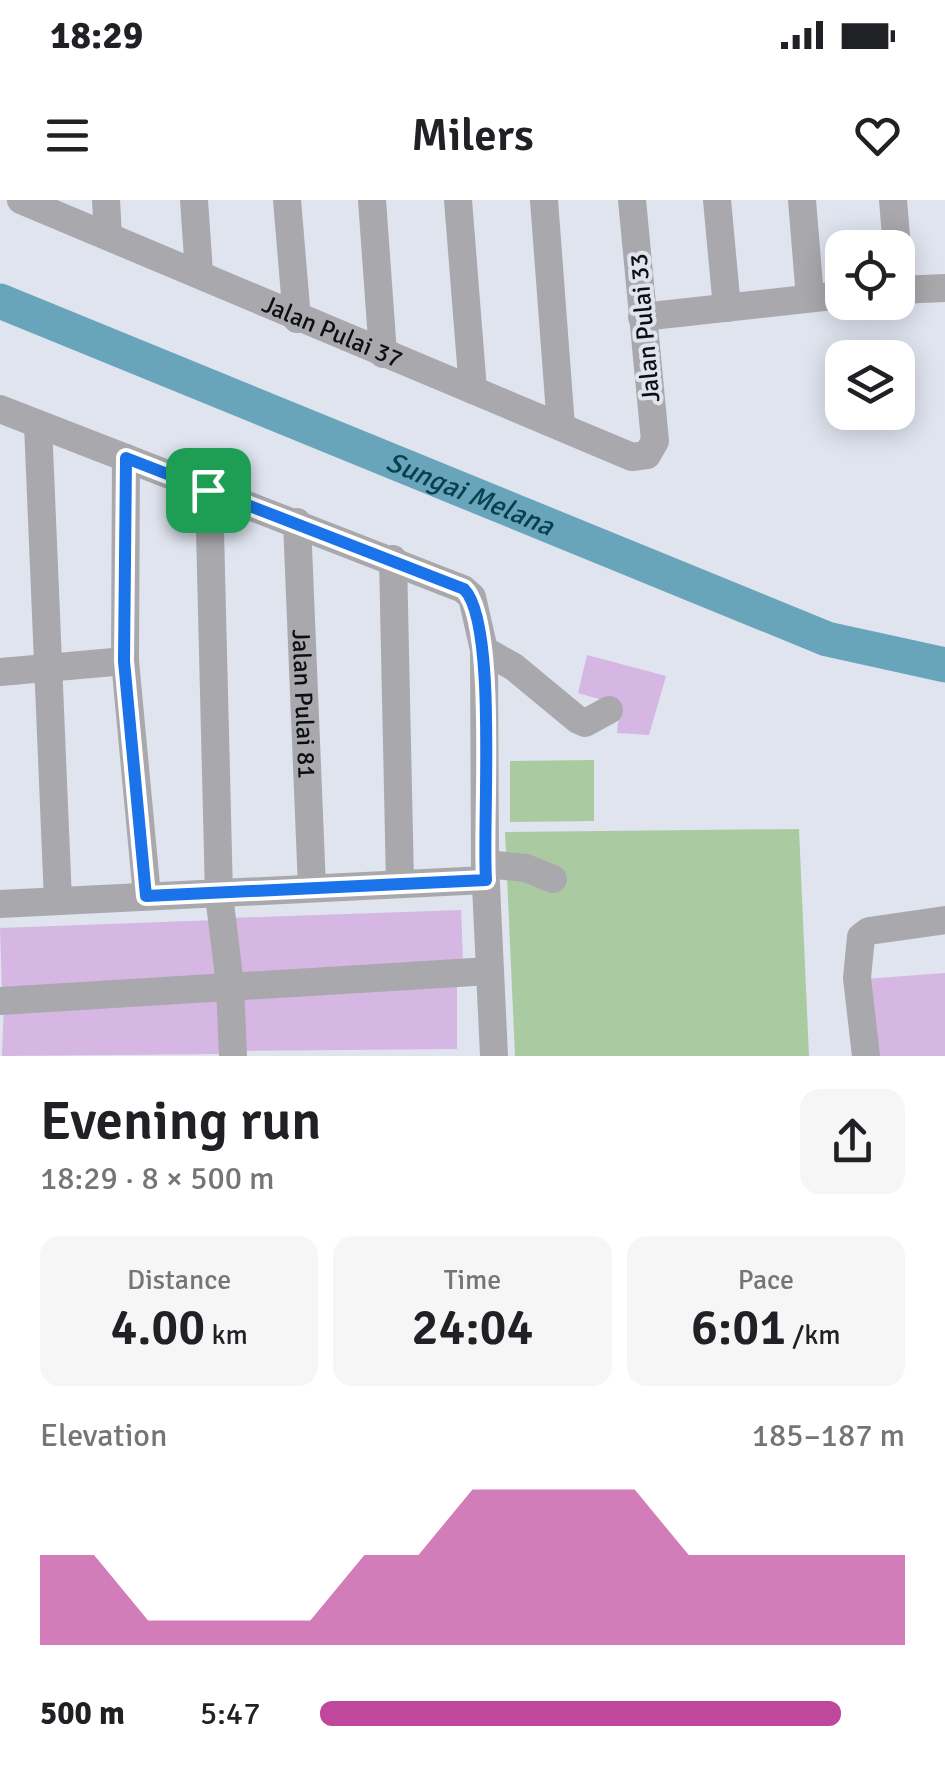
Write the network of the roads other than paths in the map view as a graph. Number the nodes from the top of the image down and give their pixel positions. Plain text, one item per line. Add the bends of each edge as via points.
1 (21, 200) edge
2 (106, 200) edge
3 (194, 200) edge
4 (288, 200) edge
5 (372, 200) edge
6 (458, 200) edge
7 (544, 200) edge
8 (632, 200) edge
9 (717, 200) edge
10 (802, 200) edge
11 (893, 200) edge
12 (896, 230) edge
13 (108, 236) junction
14 (199, 273) junction
15 (945, 288) edge
16 (915, 289) edge
17 (825, 297) edge
18 (810, 298) junction
19 (726, 308) junction
20 (642, 317) junction
21 (297, 318) junction
22 (382, 354) junction
23 (472, 390) junction
24 (0, 409) edge
25 (38, 424) junction
26 (561, 427) junction
27 (647, 455) joint
28 (126, 458) junction
29 (208, 490) junction
30 (297, 522) junction
31 (393, 559) junction
32 (484, 650) junction
33 (124, 661) junction
34 (48, 668) junction
35 (0, 672) edge
36 (608, 710) dead end
37 (485, 872) junction
38 (553, 880) dead end
39 (400, 883) junction
40 (312, 888) junction
41 (219, 895) junction
42 (146, 896) junction
43 (58, 901) junction
44 (0, 904) edge
45 (945, 920) edge
46 (490, 971) junction
47 (230, 985) junction
48 (0, 1001) edge
49 (486, 1055) edge
50 (233, 1056) edge
51 (866, 1056) edge

1 - 13 street, Jalan Pulai 37
2 - 13 street
3 - 14 street
4 - 21 street
5 - 22 street
6 - 23 street
7 - 26 street
8 - 20 street, Jalan Pulai 33
9 - 19 street
10 - 18 street
11 - 12 street
13 - 14 street, Jalan Pulai 37
14 - 21 street, Jalan Pulai 37
15 - 16 street
17 - 18 street
18 - 19 street
19 - 20 street
20 - 27 street, Jalan Pulai 33 via 654,440
21 - 22 street, Jalan Pulai 37
22 - 23 street, Jalan Pulai 37
23 - 26 street, Jalan Pulai 37
24 - 25 street
25 - 28 street
25 - 34 street
26 - 27 street, Jalan Pulai 37 via 632,456
28 - 29 street
28 - 33 street
29 - 30 street
29 - 41 street
30 - 31 street
30 - 40 street, Jalan Pulai 81
31 - 32 street via 464,589 472,597
31 - 39 street
32 - 36 street via 578,720
32 - 37 street
33 - 34 street
33 - 42 street
34 - 35 street
34 - 43 street
37 - 38 street via 526,868
37 - 39 street
37 - 46 street
39 - 40 street
40 - 41 street
41 - 42 street
41 - 47 street
42 - 43 street
43 - 44 street
45 - 51 street via 861,937 857,978
46 - 47 street
46 - 49 street
47 - 48 street
47 - 50 street

